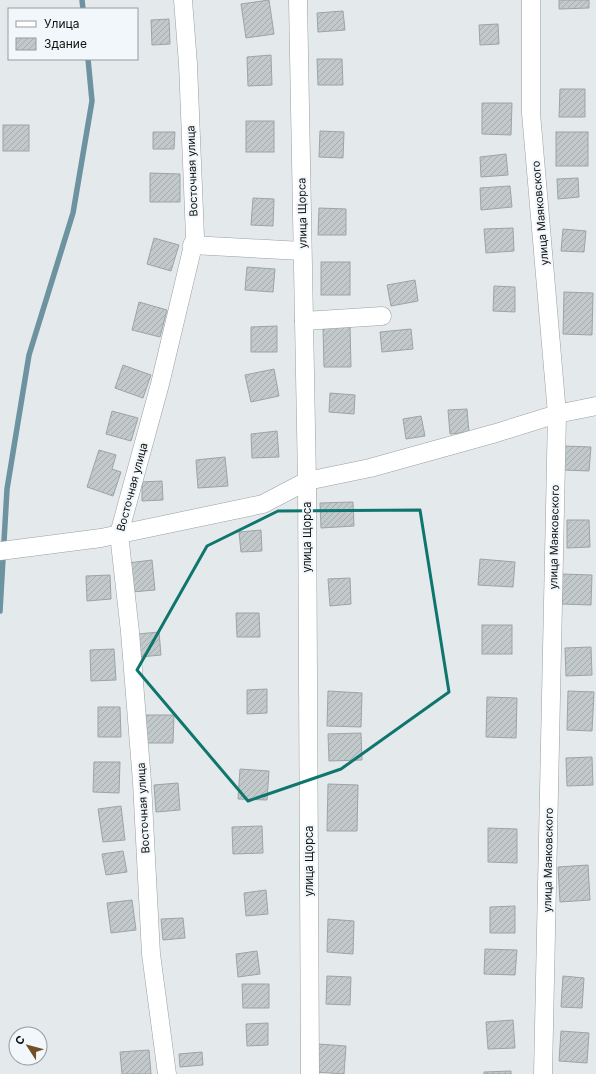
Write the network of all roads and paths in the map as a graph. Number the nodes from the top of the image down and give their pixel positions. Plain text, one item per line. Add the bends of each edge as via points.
1 (183, 0) edge
2 (298, 0) edge
3 (531, 0) edge
4 (192, 246) junction
5 (302, 251) junction
6 (382, 316) dead end
7 (304, 321) junction
8 (596, 406) edge
9 (557, 414) junction
10 (307, 481) junction
11 (119, 534) junction
12 (8, 550) edge
13 (166, 1074) edge
14 (310, 1074) edge
15 (543, 1074) edge

1 - 4 street, Восточная улица via 195,237
2 - 5 street, улица Щорса
3 - 9 street, улица Маяковского via 531,112
4 - 5 street
4 - 11 street, Восточная улица via 160,384
5 - 7 street, улица Щорса
6 - 7 street
7 - 10 street, улица Щорса
8 - 9 street
9 - 10 street via 370,468
9 - 15 street, улица Маяковского
10 - 11 street via 263,504
10 - 14 street, улица Щорса
11 - 12 street
11 - 13 street, Восточная улица via 142,782 151,954

